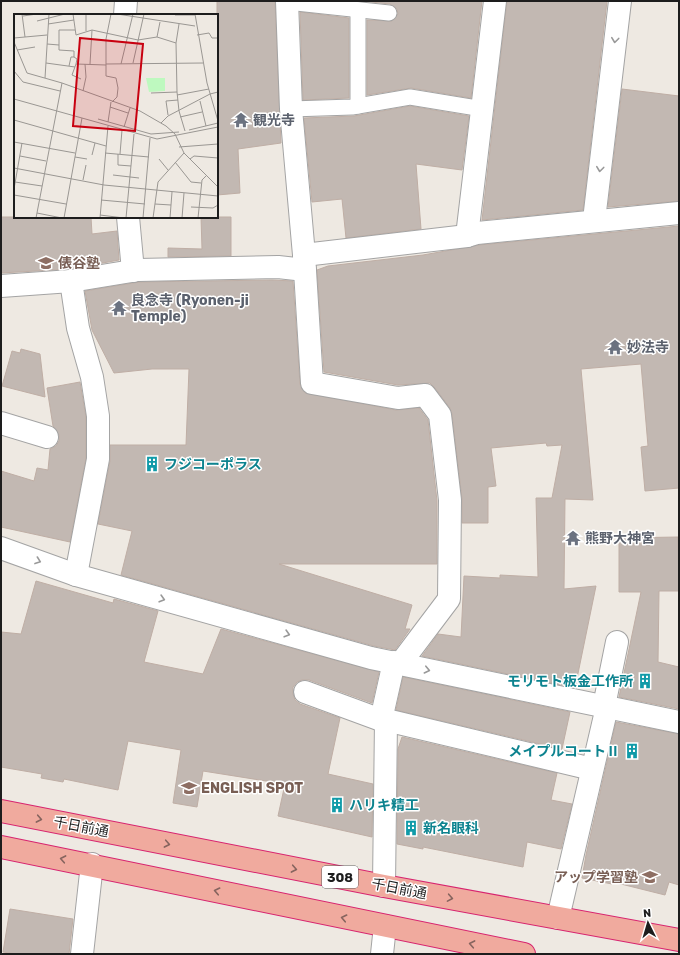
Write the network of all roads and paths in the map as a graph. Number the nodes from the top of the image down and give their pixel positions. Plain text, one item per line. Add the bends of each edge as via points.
1 (126, 1) edge
2 (495, 1) edge
3 (620, 1) edge
4 (287, 2) edge
5 (358, 10) junction
6 (389, 13) dead end
7 (125, 14) edge
8 (358, 106) junction
9 (291, 109) junction
10 (482, 109) junction
11 (679, 213) edge
12 (128, 218) edge
13 (594, 220) junction
14 (467, 236) junction
15 (304, 262) junction
16 (132, 271) junction
17 (71, 281) junction
18 (1, 286) edge
19 (1, 422) edge
20 (47, 437) dead end
21 (1, 548) edge
22 (76, 575) junction
23 (617, 642) dead end
24 (397, 663) junction
25 (305, 692) dead end
26 (605, 706) junction
27 (383, 720) junction
28 (679, 722) edge
29 (592, 769) junction
30 (1, 811) edge
31 (1, 847) edge
32 (92, 864) junction
33 (384, 886) junction
34 (558, 918) junction
35 (385, 926) junction
36 (679, 940) edge
37 (82, 954) edge
38 (382, 954) edge
39 (524, 954) edge

1 - 7 street
2 - 10 street
3 -> 13 street
4 - 5 lane
4 - 9 street
5 - 6 lane
5 - 8 lane
8 - 9 lane
8 - 10 lane via 410,97
9 - 15 street
10 - 14 street
11 - 13 street
12 - 16 street
13 - 14 street
14 - 15 street
15 - 16 street via 278,267
15 - 24 street via 312,382 398,398 426,395 440,415 450,500 450,599
16 - 17 street
17 - 18 street
17 - 22 street via 78,328 92,377 98,416 98,458
19 - 20 street
21 -> 22 street
22 -> 24 street
23 - 26 street
24 -> 26 street
24 - 27 street
25 - 27 street
26 - 28 street
26 - 29 street
27 - 29 street
27 - 33 street
29 - 34 street
30 -> 33 highway, 千日前通 / 308
32 -> 31 highway
35 -> 32 highway
32 - 37 street
33 -> 34 highway, 千日前通 / 308
34 - 36 highway, 千日前通 / 308
35 - 38 street
39 -> 35 highway

